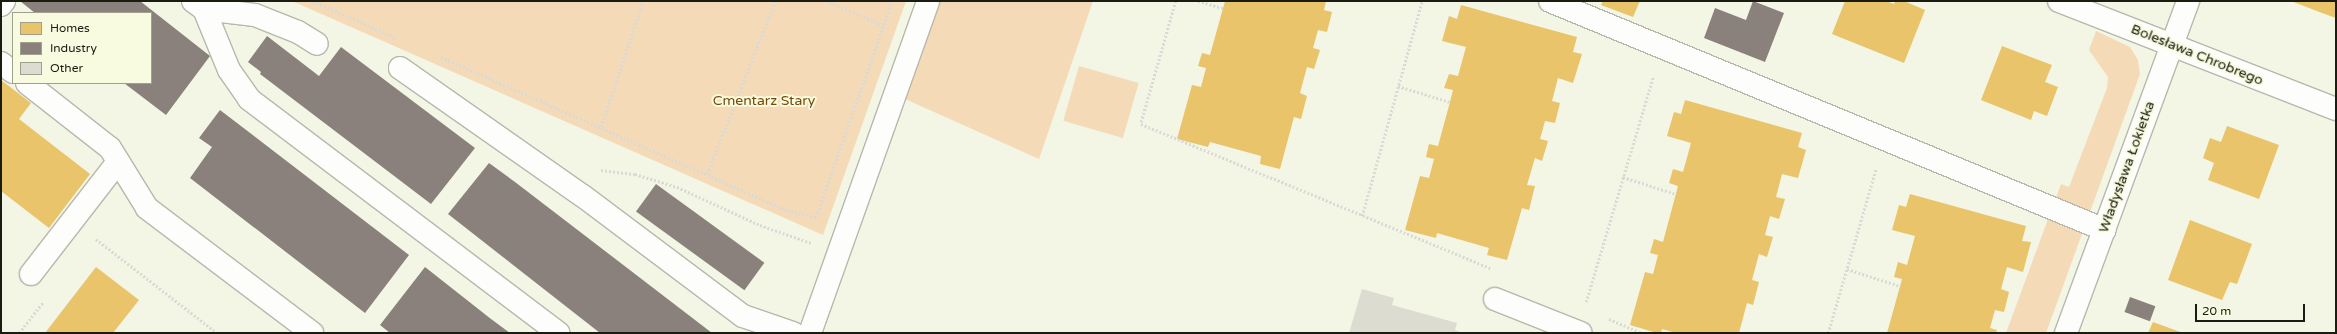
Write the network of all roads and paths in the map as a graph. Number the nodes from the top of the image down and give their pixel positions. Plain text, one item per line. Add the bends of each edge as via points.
1 (4, 1) edge
2 (313, 1) edge
3 (643, 1) edge
4 (775, 1) edge
5 (827, 1) edge
6 (892, 1) edge
7 (928, 1) edge
8 (1176, 1) edge
9 (1198, 1) edge
10 (1422, 1) edge
11 (1550, 1) edge
12 (2059, 1) edge
13 (2188, 1) edge
14 (1, 5) edge
15 (198, 5) edge
16 (1223, 8) dead end
17 (883, 25) junction
18 (397, 38) dead end
19 (317, 44) dead end
20 (2171, 46) junction
21 (1662, 47) junction
22 (440, 56) dead end
23 (1, 63) edge
24 (400, 68) dead end
25 (12, 71) edge
26 (28, 84) edge
27 (1398, 86) junction
28 (1450, 102) dead end
29 (2336, 109) edge
30 (600, 127) junction
31 (1885, 138) junction
32 (118, 162) junction
33 (598, 170) dead end
34 (707, 174) junction
35 (1623, 177) junction
36 (1676, 194) dead end
37 (1362, 216) junction
38 (2104, 230) junction
39 (94, 237) dead end
40 (811, 243) dead end
41 (1847, 269) junction
42 (1494, 270) dead end
43 (32, 274) dead end
44 (1900, 286) dead end
45 (47, 297) dead end
46 (1496, 299) dead end
47 (1585, 308) dead end
48 (1604, 317) dead end
49 (19, 333) edge
50 (217, 333) edge
51 (312, 333) edge
52 (558, 333) edge
53 (793, 333) edge
54 (810, 333) edge
55 (1581, 333) edge
56 (1642, 333) edge
57 (1828, 333) edge
58 (2066, 333) edge

1 - 14 street
2 - 18 path
3 - 30 path
4 - 34 path
5 - 17 path
6 - 17 path
7 - 54 street
8 - 37 path via 1141,124
9 - 16 path
10 - 27 path
11 - 21 street
12 - 20 street, Bolesława Chrobrego
13 - 20 street, Władysława Łokietka
15 - 19 street via 255,15 298,32
15 - 52 street via 229,70 249,99
17 - 34 path via 816,218 786,210
20 - 29 street, Bolesława Chrobrego
20 - 38 street, Władysława Łokietka
21 - 31 street
21 - 35 path
22 - 30 path
23 - 25 street
24 - 53 street via 583,196 744,316
26 - 32 street via 110,148
27 - 28 path
27 - 37 path
30 - 34 path
31 - 38 street
31 - 41 path
32 - 43 street
32 - 51 street via 147,208
33 - 40 path via 635,174 677,187 760,225
35 - 36 path
35 - 47 path
37 - 42 path
38 - 58 street, Władysława Łokietka
39 - 50 path
41 - 44 path
41 - 57 path
45 - 49 path
46 - 55 street
48 - 56 path

